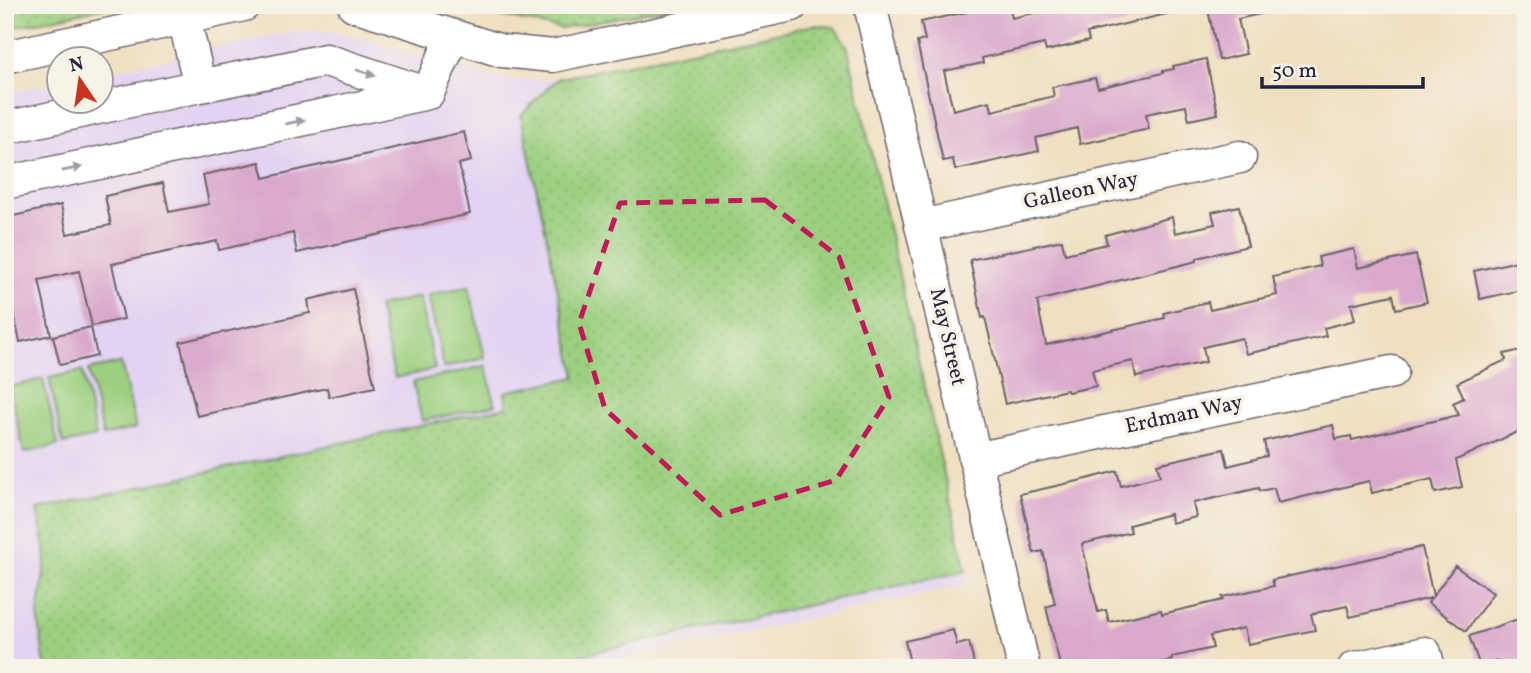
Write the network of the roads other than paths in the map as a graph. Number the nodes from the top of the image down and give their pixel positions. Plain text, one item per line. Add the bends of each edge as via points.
1 (244, 5) edge
2 (354, 5) edge
3 (792, 5) edge
4 (870, 5) edge
5 (184, 18) junction
6 (453, 36) junction
7 (5, 57) edge
8 (200, 86) junction
9 (428, 93) junction
10 (5, 128) edge
11 (1240, 157) dead end
12 (5, 183) edge
13 (921, 226) junction
14 (1392, 372) dead end
15 (975, 459) junction
16 (1024, 668) edge
17 (1354, 668) edge
18 (1429, 668) edge

1 - 5 street
2 - 6 street
3 - 6 street via 553,56 502,51
4 - 13 street, May Street
5 - 7 street
5 - 8 street
6 - 9 street
8 -> 9 street via 326,60
8 - 10 street
12 -> 9 street
11 - 13 street, Galleon Way
13 - 15 street, May Street
14 - 15 street, Erdman Way
15 - 16 street, May Street
17 - 18 street via 1426,653

